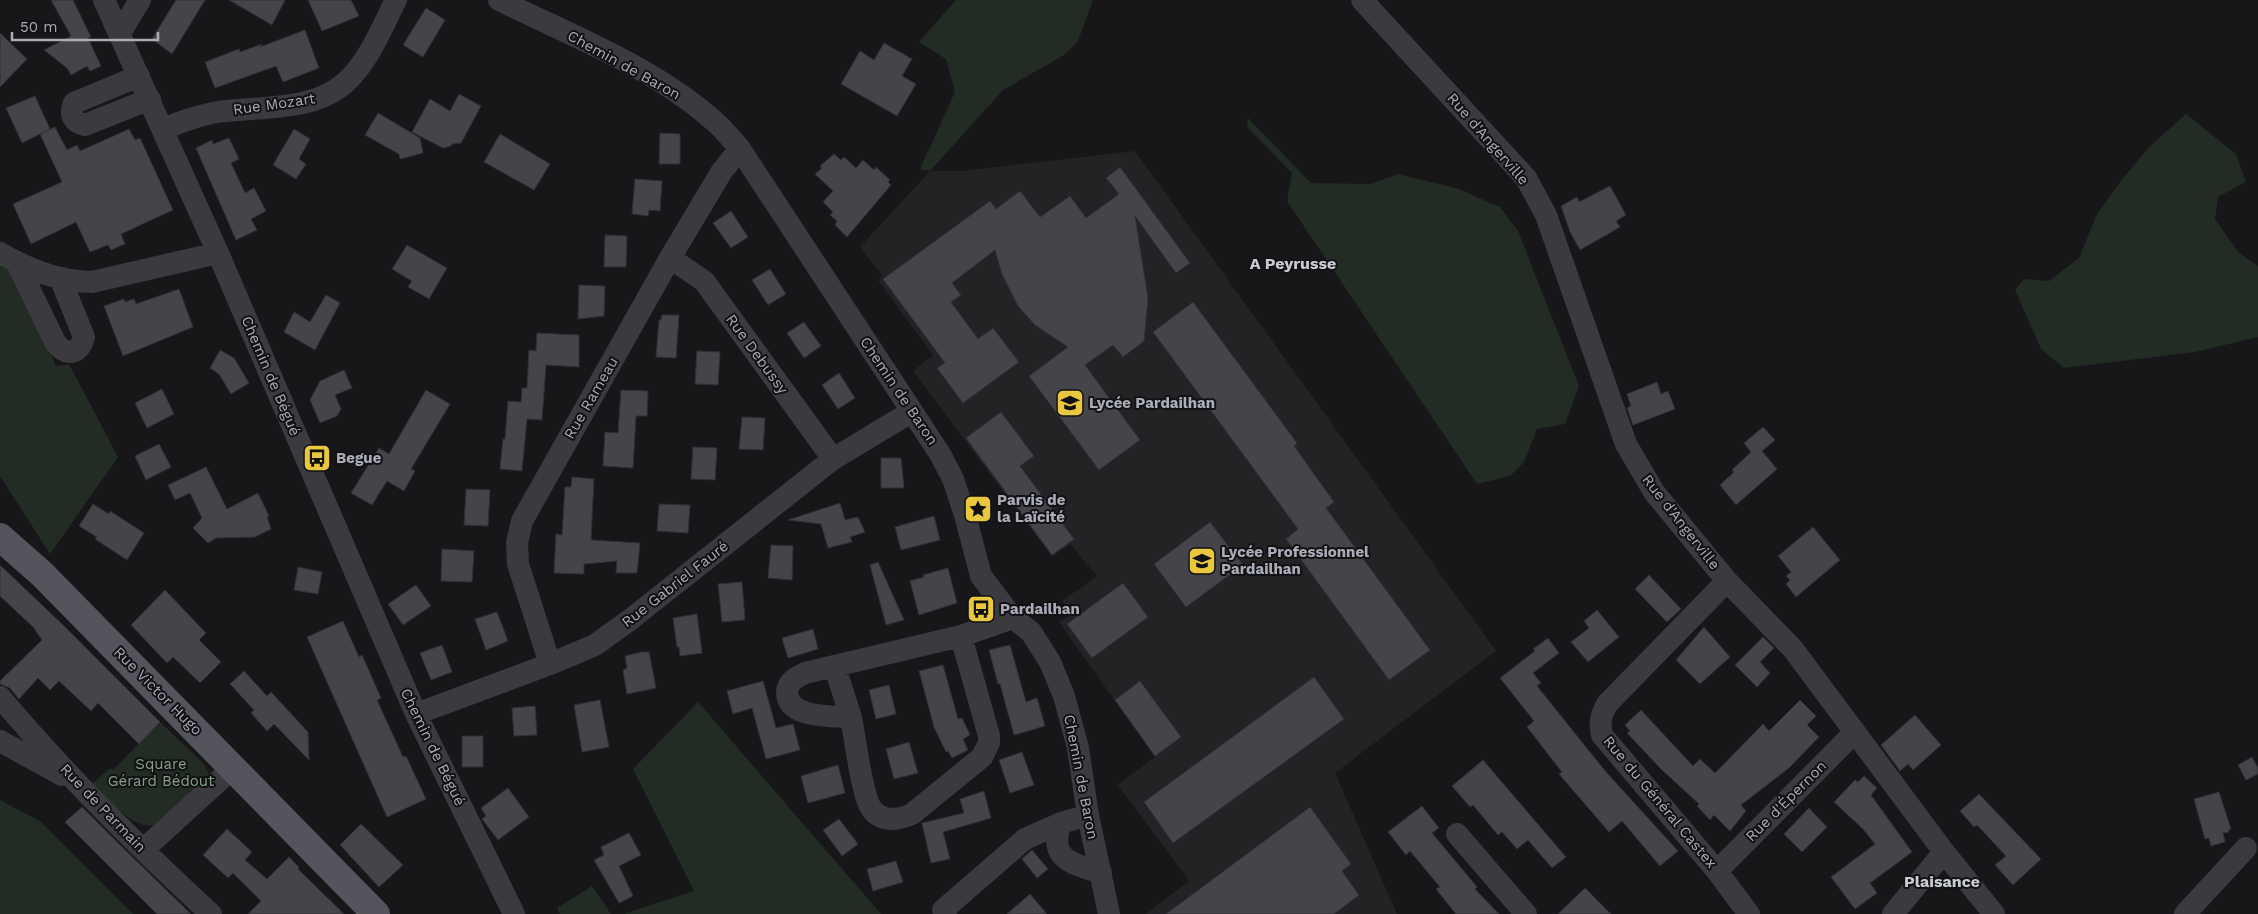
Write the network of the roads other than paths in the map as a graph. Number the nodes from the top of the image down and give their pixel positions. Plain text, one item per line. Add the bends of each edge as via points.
1 (104, 0) edge
2 (140, 0) edge
3 (396, 0) edge
4 (499, 0) edge
5 (1362, 0) edge
6 (120, 33) junction
7 (139, 76) junction
8 (150, 99) junction
9 (163, 129) junction
10 (740, 149) junction
11 (218, 253) junction
12 (9, 258) edge
13 (670, 258) junction
14 (61, 280) junction
15 (911, 412) junction
16 (833, 459) junction
17 (0, 537) edge
18 (1727, 581) junction
19 (1013, 618) junction
20 (961, 636) junction
21 (550, 664) junction
22 (835, 667) junction
23 (0, 697) edge
24 (416, 714) junction
25 (850, 717) junction
26 (1855, 732) junction
27 (0, 741) edge
28 (234, 767) junction
29 (78, 783) junction
30 (1088, 815) junction
31 (1061, 823) junction
32 (1457, 834) dead end
33 (2246, 848) dead end
34 (144, 849) junction
35 (1944, 852) junction
36 (1717, 871) junction
37 (1101, 873) junction
38 (211, 914) edge
39 (376, 914) edge
40 (514, 914) edge
41 (946, 914) edge
42 (1109, 914) edge
43 (1526, 914) edge
44 (1749, 914) edge
45 (1892, 914) edge
46 (1994, 914) edge
47 (2185, 914) edge

1 - 6 street, Chemin de Bégué
2 - 6 street
3 - 9 street, Rue Mozart via 361,64 332,93 318,100 201,115
4 - 10 street, Chemin de Baron via 660,81 716,122
5 - 18 street, Rue d'Angerville via 1526,178 1546,215 1626,444 1654,492
6 - 7 street, Chemin de Bégué
7 - 8 street, Chemin de Bégué
7 - 8 street via 74,104 72,118 84,125
8 - 9 street, Chemin de Bégué
9 - 11 street, Chemin de Bégué
10 - 13 street, Rue Rameau via 722,171
10 - 15 street, Chemin de Baron
11 - 14 street via 92,282
11 - 24 street, Chemin de Bégué
12 - 14 street via 34,272
12 - 14 street via 55,342 68,352 82,345 84,337
13 - 16 street, Rue Debussy via 704,281
13 - 21 street, Rue Rameau via 522,521 517,543 518,564
15 - 16 street, Rue Gabriel Fauré
15 - 19 street, Chemin de Baron via 940,454 953,480 966,515 981,576
16 - 21 street, Rue Gabriel Fauré via 631,619 595,645
17 - 28 main road, Rue Victor Hugo via 42,574
18 - 26 street, Rue d'Angerville via 1793,649
18 - 36 street, Rue du Général Castex via 1607,704 1600,726 1602,735
19 - 20 street
19 - 30 street, Chemin de Baron via 1031,632 1050,662 1064,696 1078,748
20 - 22 street
20 - 25 street via 990,736 989,743 982,757 912,814 889,820 871,808
21 - 24 street, Rue Gabriel Fauré
22 - 25 street
22 - 25 street via 794,678 787,692 789,699 800,711
23 - 29 street, Rue de Parmain
24 - 40 street, Chemin de Bégué
26 - 35 street, Rue d'Angerville
26 - 36 street, Rue d'Épernon
27 - 29 street
28 - 34 street
28 - 39 main road, Rue Victor Hugo
29 - 34 street, Rue de Parmain
30 - 31 street
30 - 37 street, Chemin de Baron
31 - 37 street via 1056,837 1057,848 1063,857 1072,864
31 - 41 street via 1025,839 943,910
32 - 43 street
33 - 47 street
34 - 38 street, Rue de Parmain
35 - 45 street
35 - 46 street, Rue d'Angerville
36 - 44 street, Rue du Général Castex
37 - 42 street, Chemin de Baron

